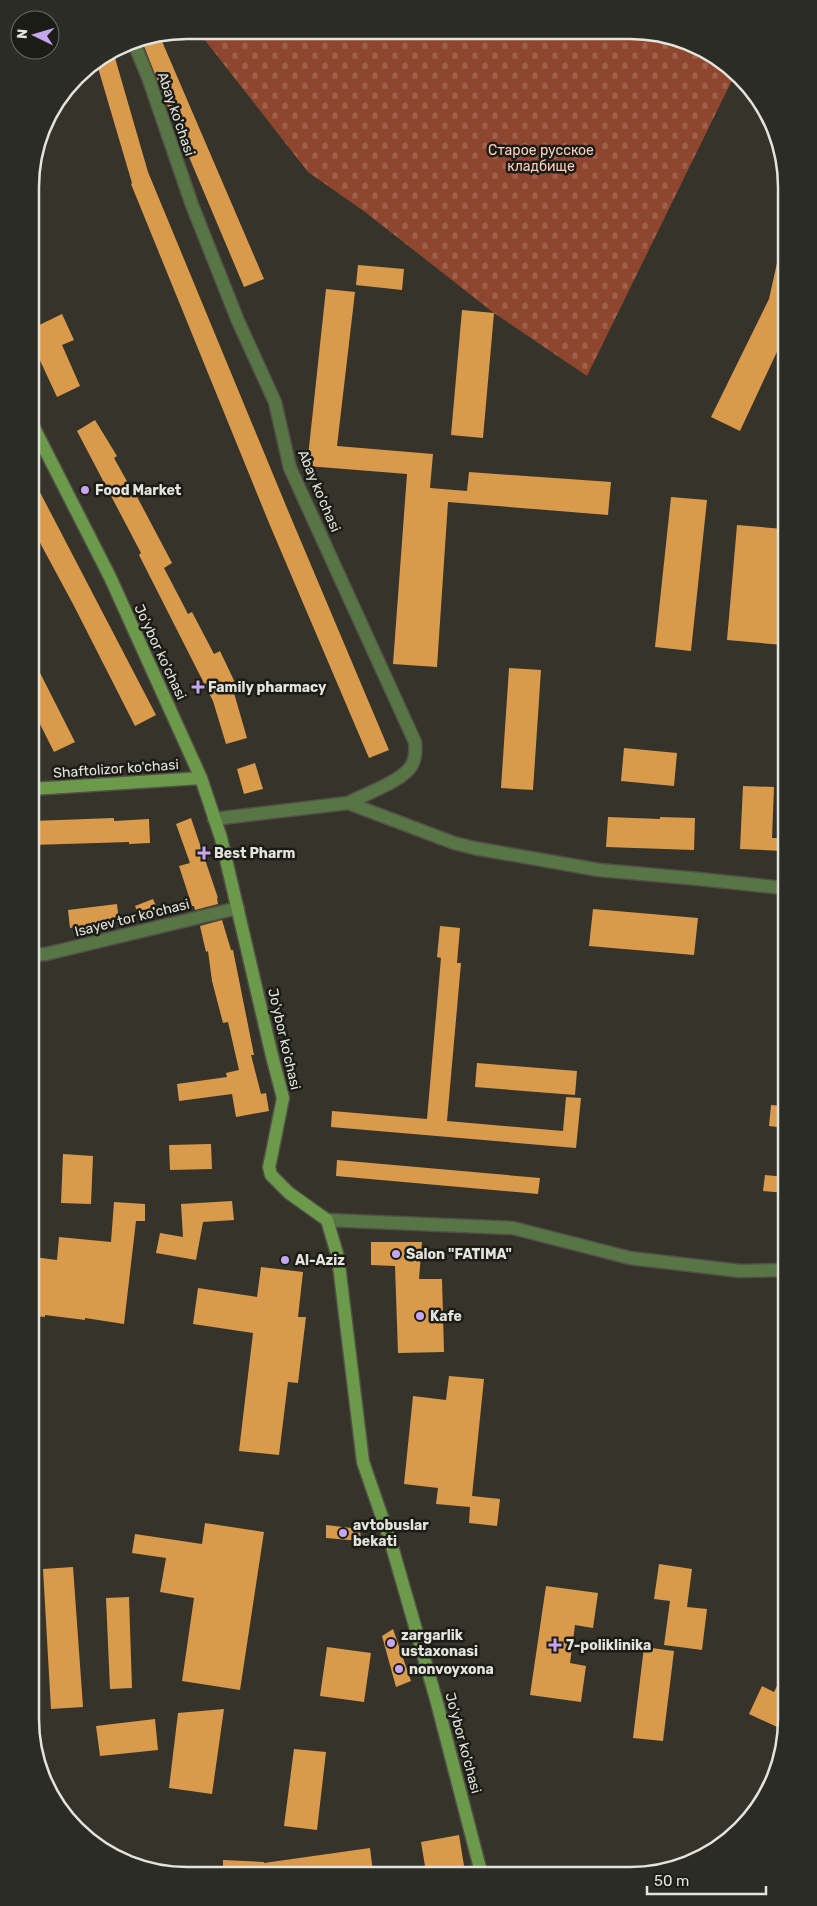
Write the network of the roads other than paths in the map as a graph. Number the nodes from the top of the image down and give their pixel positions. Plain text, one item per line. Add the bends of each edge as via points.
1 (136, 48) edge
2 (39, 438) edge
3 (202, 778) junction
4 (39, 788) edge
5 (348, 803) junction
6 (214, 820) junction
7 (778, 887) edge
8 (238, 908) junction
9 (39, 955) edge
10 (327, 1220) junction
11 (778, 1270) edge
12 (480, 1867) edge

1 - 5 street, Abay ko'chasi via 192,205 238,321 275,402 290,468 415,742 416,754 411,766 401,776
2 - 3 street, Jo'ybor ko'chasi via 110,577
3 - 4 street, Shaftolizor ko'chasi
3 - 6 street, Jo'ybor ko'chasi
5 - 6 street
5 - 7 street via 474,848 599,870
6 - 8 street, Jo'ybor ko'chasi
8 - 9 street, Isayev tor ko'chasi
8 - 10 street, Jo'ybor ko'chasi via 283,1098 269,1167 271,1175 288,1193
10 - 11 street via 512,1228 630,1258 740,1271
10 - 12 street, Jo'ybor ko'chasi via 338,1257 363,1462 391,1543 434,1690

